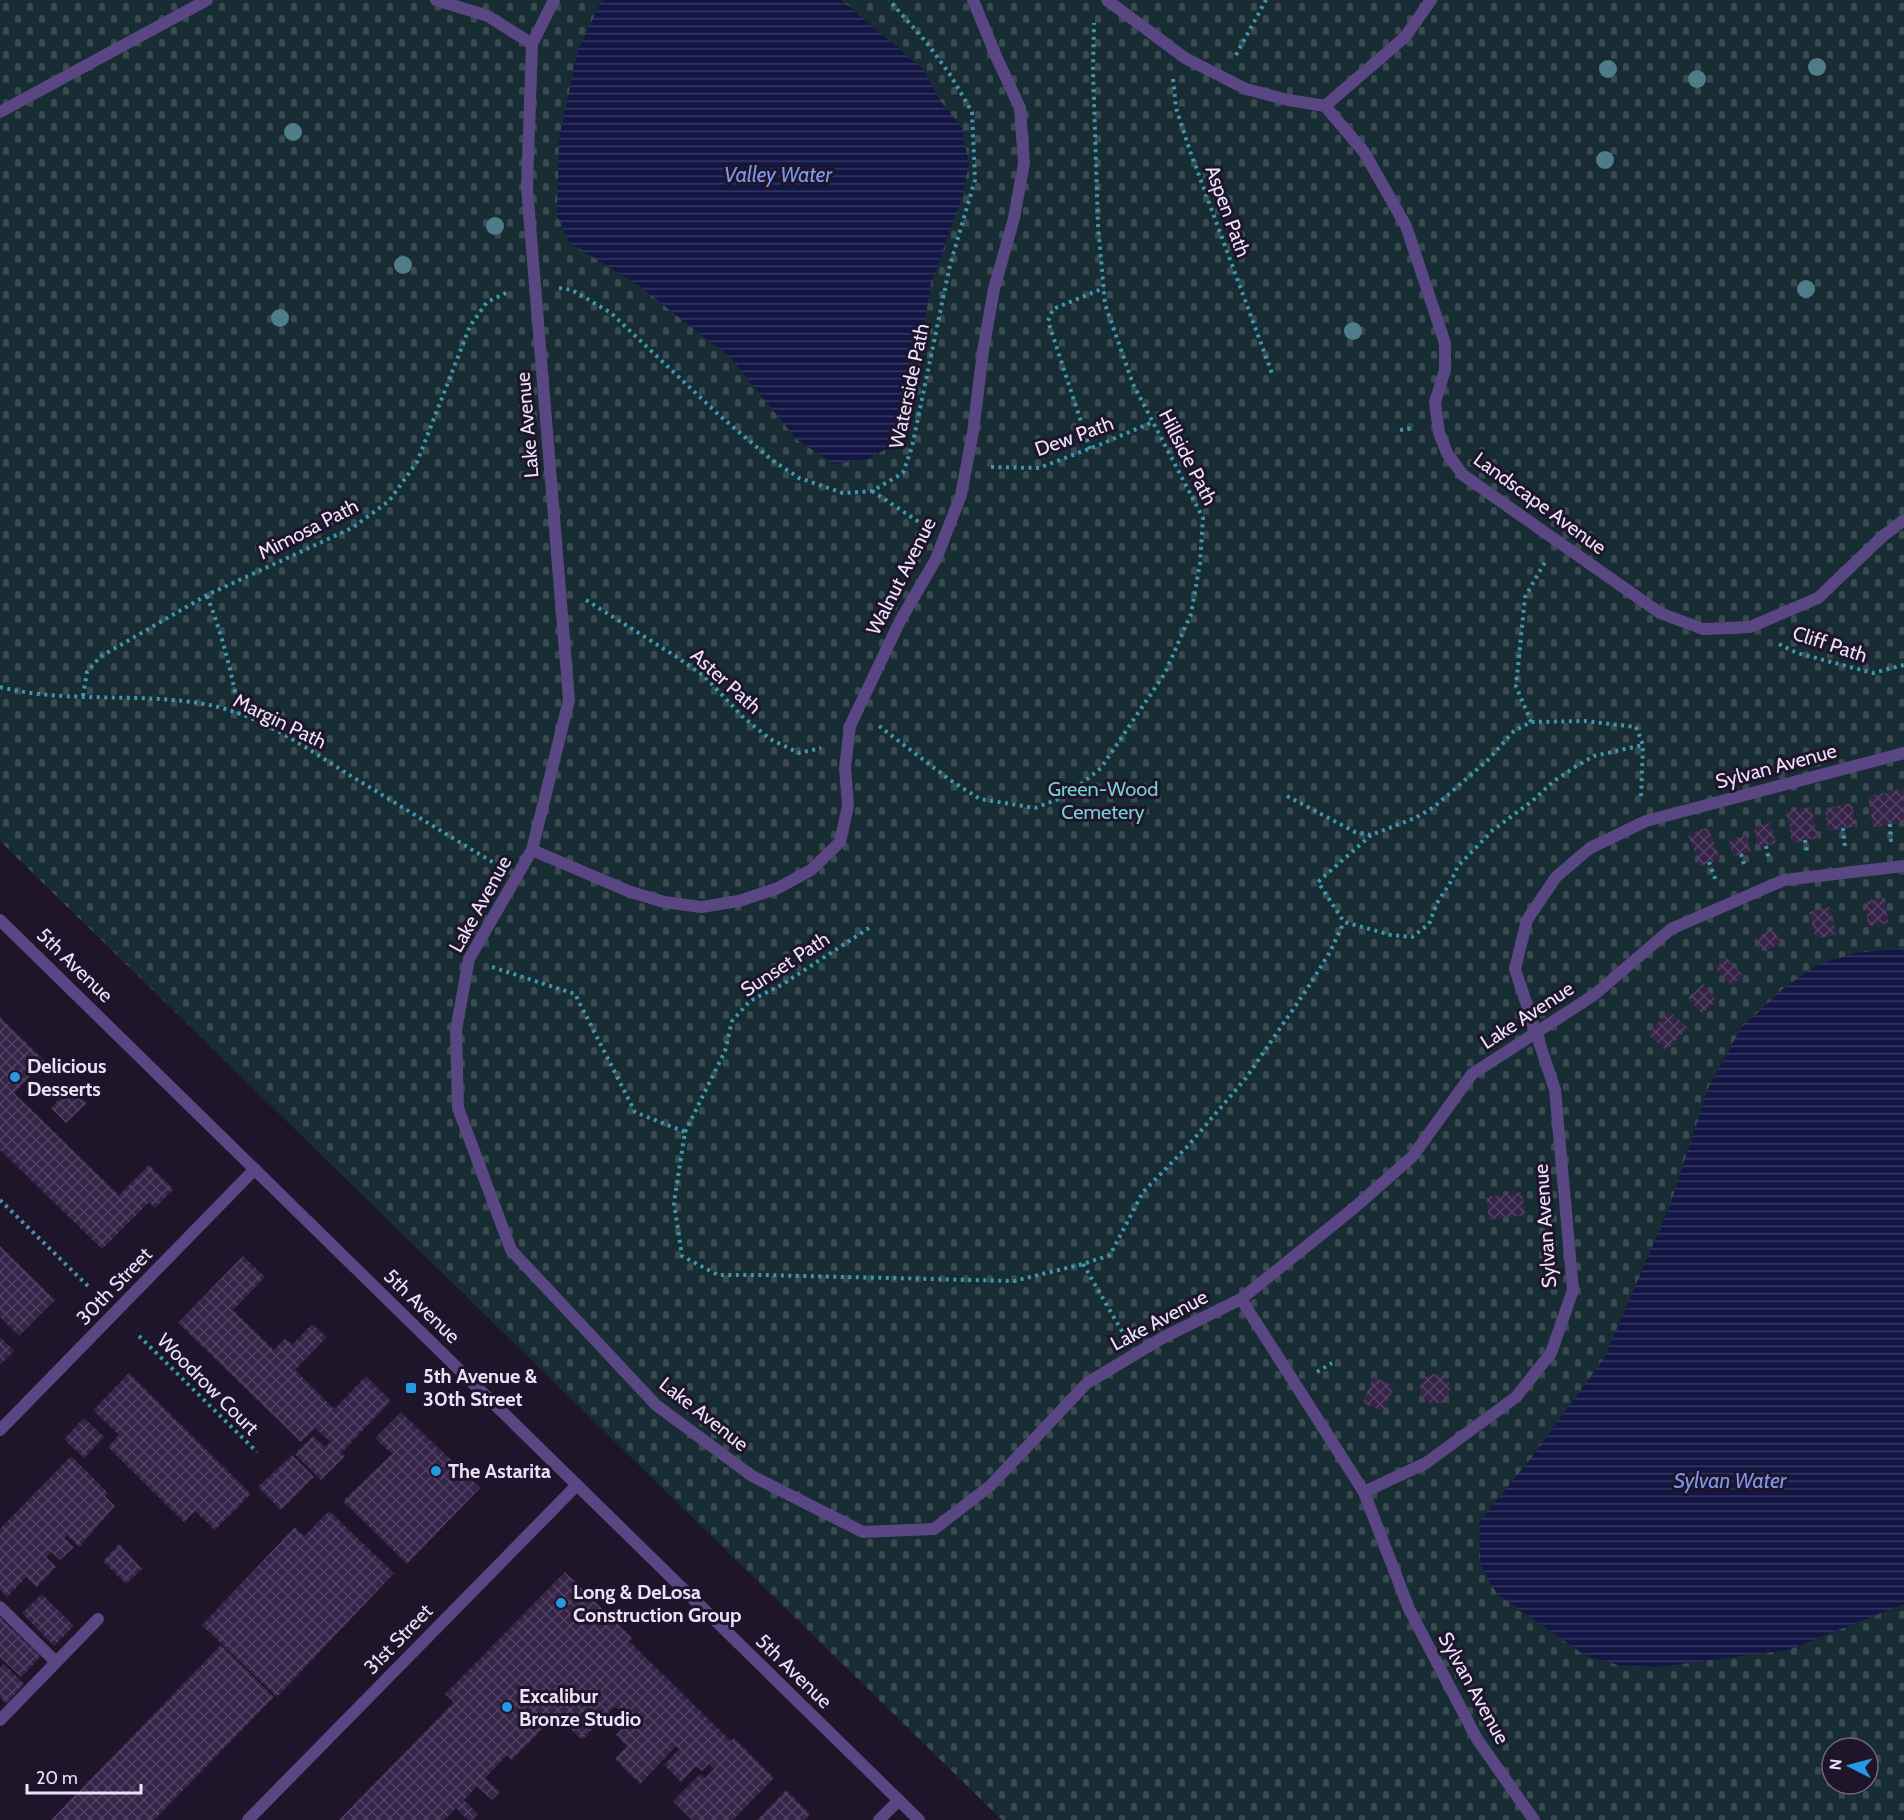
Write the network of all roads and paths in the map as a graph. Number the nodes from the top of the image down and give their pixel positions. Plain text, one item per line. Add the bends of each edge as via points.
1 (207, 0) edge
2 (436, 0) edge
3 (554, 0) edge
4 (889, 0) edge
5 (974, 0) edge
6 (1107, 0) edge
7 (1266, 0) edge
8 (1431, 0) edge
9 (1095, 12) dead end
10 (531, 44) junction
11 (1177, 53) junction
12 (1224, 78) junction
13 (1324, 106) junction
14 (0, 112) edge
15 (535, 285) junction
16 (1104, 288) junction
17 (1273, 376) dead end
18 (1153, 422) junction
19 (1090, 449) junction
20 (967, 467) junction
21 (872, 491) junction
22 (1904, 520) edge
23 (945, 538) junction
24 (1557, 541) junction
25 (560, 584) junction
26 (207, 596) junction
27 (1750, 627) junction
28 (1904, 665) edge
29 (0, 687) edge
30 (83, 696) junction
31 (857, 710) junction
32 (239, 714) junction
33 (1531, 722) junction
34 (848, 742) junction
35 (1643, 745) junction
36 (1904, 753) edge
37 (1287, 796) dead end
38 (1638, 825) junction
39 (1371, 835) junction
40 (532, 850) junction
41 (1904, 866) edge
42 (517, 877) junction
43 (0, 920) edge
44 (1344, 922) junction
45 (869, 928) dead end
46 (469, 959) junction
47 (1535, 1032) junction
48 (685, 1132) junction
49 (255, 1169) junction
50 (0, 1200) edge
51 (1083, 1264) junction
52 (90, 1288) dead end
53 (1241, 1299) junction
54 (139, 1336) dead end
55 (1135, 1354) junction
56 (0, 1430) edge
57 (257, 1452) dead end
58 (577, 1485) junction
59 (1364, 1492) junction
60 (0, 1607) edge
61 (98, 1619) dead end
62 (56, 1662) junction
63 (0, 1720) edge
64 (898, 1800) junction
65 (248, 1820) edge
66 (879, 1820) edge
67 (919, 1820) edge
68 (1534, 1820) edge

1 - 14 street
2 - 10 street via 488,16
3 - 10 street, Lake Avenue
4 - 21 path, Waterside Path via 927,43 972,112 975,180 950,265 912,447 903,473
5 - 20 street, Walnut Avenue via 1020,108 1024,163 1014,218 994,289
6 - 11 street
7 - 12 path
8 - 13 street via 1405,37
9 - 16 path, Hillside Path via 1098,226
10 - 15 street, Lake Avenue via 527,188
11 - 12 street
11 - 17 path, Aspen Path via 1172,82 1176,108
12 - 13 street via 1246,89
13 - 24 street, Landscape Avenue via 1364,152 1406,226 1445,343 1445,370 1435,402 1439,434 1447,453 1463,474
15 - 21 path, Waterside Path via 572,290 611,313 720,416 799,478 843,493
15 - 25 street, Lake Avenue
15 - 26 path, Mimosa Path via 507,291 487,302 470,326 417,462 388,501 352,528
16 - 18 path, Hillside Path via 1105,304 1133,384
16 - 19 path via 1053,309 1048,321
18 - 19 path, Dew Path
18 - 31 path, Hillside Path via 1203,518 1200,563 1191,614 1165,674 1101,768 1066,796 1035,808 980,799
19 - 20 path, Dew Path via 1039,468
20 - 23 street, Walnut Avenue
21 - 23 path
22 - 27 street, Landscape Avenue via 1818,598
23 - 31 street, Walnut Avenue
24 - 27 street, Landscape Avenue via 1660,613 1704,629
24 - 33 path via 1525,597 1516,686
25 - 34 path, Aster Path via 704,676 770,739 798,753
25 - 40 street, Lake Avenue via 569,700
26 - 30 path, Mimosa Path via 99,657 87,672
26 - 32 path via 221,631
27 - 28 path, Cliff Path via 1797,653 1873,673
29 - 30 path, Margin Path via 27,694
30 - 32 path, Margin Path via 157,698 206,704
31 - 34 street, Walnut Avenue via 849,726
32 - 42 path, Margin Path via 289,738
33 - 35 path via 1585,721 1636,727
33 - 39 path via 1514,731 1489,759 1434,807
34 - 40 street, Walnut Avenue via 848,806 840,842 811,870 778,888 739,901 701,907 664,902
35 - 38 path
35 - 44 path via 1594,756 1493,830 1458,866 1429,924 1413,937
36 - 38 street, Sylvan Avenue
37 - 39 path via 1354,832
38 - 47 street, Sylvan Avenue via 1590,848 1556,877 1527,920 1515,969
39 - 44 path via 1318,882
40 - 42 street, Lake Avenue
41 - 47 street, Lake Avenue via 1784,880 1671,928 1594,995
42 - 46 street, Lake Avenue
43 - 49 street, 5th Avenue
44 - 51 path via 1330,952 1246,1078 1143,1191 1110,1255
45 - 48 path, Sunset Path via 750,1001 732,1021 725,1051
46 - 48 path via 575,994 635,1112
46 - 55 street, Lake Avenue via 456,1030 458,1108 511,1250 656,1405 752,1476 863,1532 934,1529 990,1486 1087,1383
47 - 53 street, Lake Avenue via 1472,1074 1412,1157
47 - 59 street, Sylvan Avenue via 1554,1090 1573,1290 1551,1353 1516,1397 1425,1462
48 - 51 path, Sunset Path via 674,1203 682,1256 718,1275 1014,1281
49 - 56 street, 30th Street
49 - 58 street, 5th Avenue
50 - 52 path
51 - 55 path
53 - 55 street, Lake Avenue
53 - 59 street
54 - 57 path, Woodrow Court
58 - 64 street, 5th Avenue
58 - 65 street, 31st Street
59 - 68 street, Sylvan Avenue via 1409,1609 1477,1739
60 - 62 street
61 - 62 street
62 - 63 street
64 - 66 street
64 - 67 street, 5th Avenue

